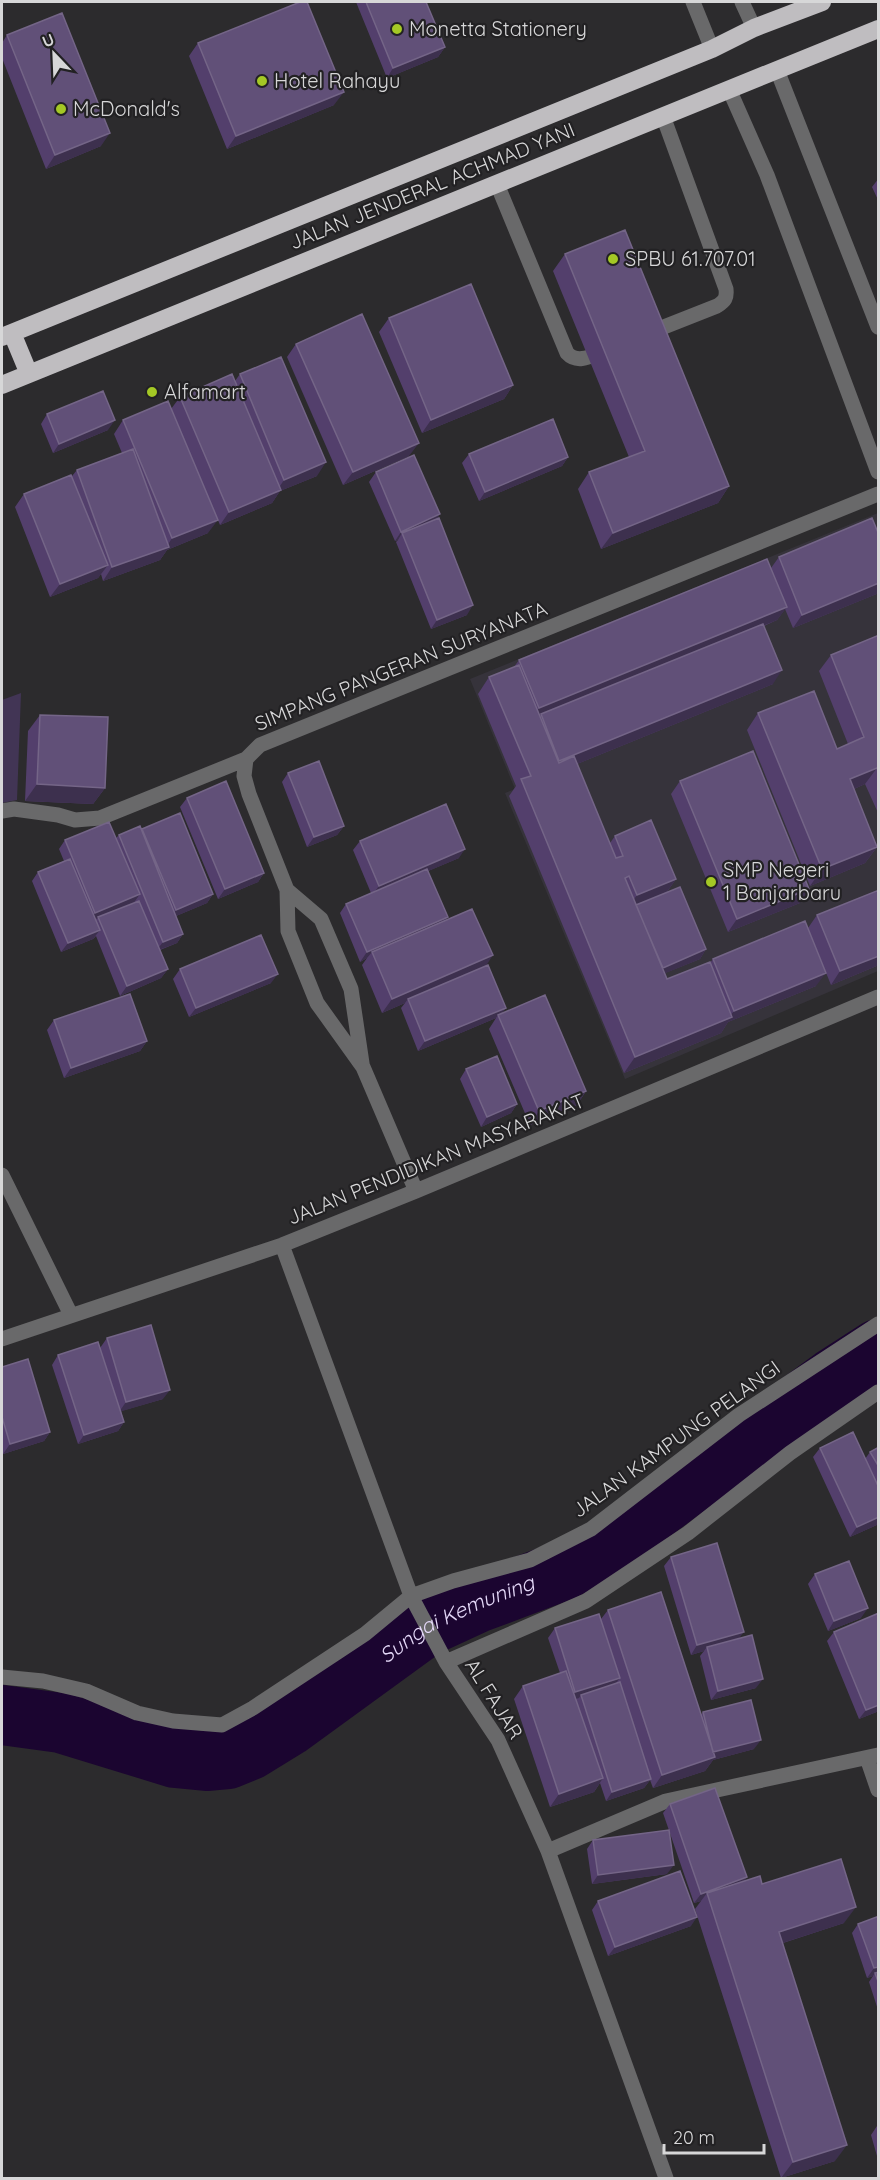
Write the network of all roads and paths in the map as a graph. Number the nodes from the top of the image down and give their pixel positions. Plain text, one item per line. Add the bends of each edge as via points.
1 (693, 2) edge
2 (742, 2) edge
3 (822, 2) edge
4 (754, 28) junction
5 (879, 29) edge
6 (712, 49) junction
7 (777, 70) junction
8 (729, 89) junction
9 (663, 116) junction
10 (497, 184) junction
11 (879, 327) edge
12 (7, 335) edge
13 (29, 374) junction
14 (2, 385) edge
15 (879, 472) edge
16 (879, 494) edge
17 (246, 759) junction
18 (2, 811) edge
19 (287, 890) junction
20 (879, 998) edge
21 (363, 1067) junction
22 (2, 1175) edge
23 (416, 1191) junction
24 (282, 1245) junction
25 (71, 1315) junction
26 (879, 1324) edge
27 (2, 1339) edge
28 (879, 1392) edge
29 (413, 1599) junction
30 (442, 1656) junction
31 (2, 1677) edge
32 (873, 1756) edge
33 (879, 1790) edge
34 (548, 1851) junction
35 (666, 2178) edge

1 - 6 street
2 - 4 street
3 - 4 highway, JALAN JENDERAL ACHMAD YANI
4 - 6 highway, JALAN JENDERAL ACHMAD YANI
5 - 7 highway, JALAN JENDERAL ACHMAD YANI
6 - 12 highway, JALAN JENDERAL ACHMAD YANI
7 - 8 highway, JALAN JENDERAL ACHMAD YANI
7 - 11 street
8 - 9 highway, JALAN JENDERAL ACHMAD YANI
8 - 15 street via 767,176
9 - 10 highway, JALAN JENDERAL ACHMAD YANI
9 - 10 street via 726,289 727,296 717,306 585,359 571,358
10 - 13 highway, JALAN JENDERAL ACHMAD YANI
12 - 13 highway
13 - 14 highway, JALAN JENDERAL ACHMAD YANI
16 - 17 street, SIMPANG PANGERAN SURYANATA via 260,745
17 - 18 street via 100,818 75,820 14,809
17 - 19 street, SIMPANG PANGERAN SURYANATA via 244,776 249,794
19 - 21 street, SIMPANG PANGERAN SURYANATA via 288,931 317,1003
19 - 21 street via 321,919 334,949 351,989
20 - 23 street, JALAN PENDIDIKAN MASYARAKAT
21 - 23 street, SIMPANG PANGERAN SURYANATA
22 - 25 street
23 - 24 street, JALAN PENDIDIKAN MASYARAKAT
24 - 25 street, JALAN PENDIDIKAN MASYARAKAT
24 - 29 street, AL FAJAR
25 - 27 street, JALAN PENDIDIKAN MASYARAKAT
26 - 29 street, JALAN KAMPUNG PELANGI via 739,1415 591,1529 530,1560 453,1581
28 - 30 street via 790,1453 688,1533 586,1601
29 - 30 street, AL FAJAR
29 - 31 street, JALAN KAMPUNG PELANGI via 254,1708 222,1725 173,1721 137,1713 86,1691
30 - 34 street, AL FAJAR via 498,1740
32 - 33 street
32 - 34 street via 666,1801
34 - 35 street, AL FAJAR

